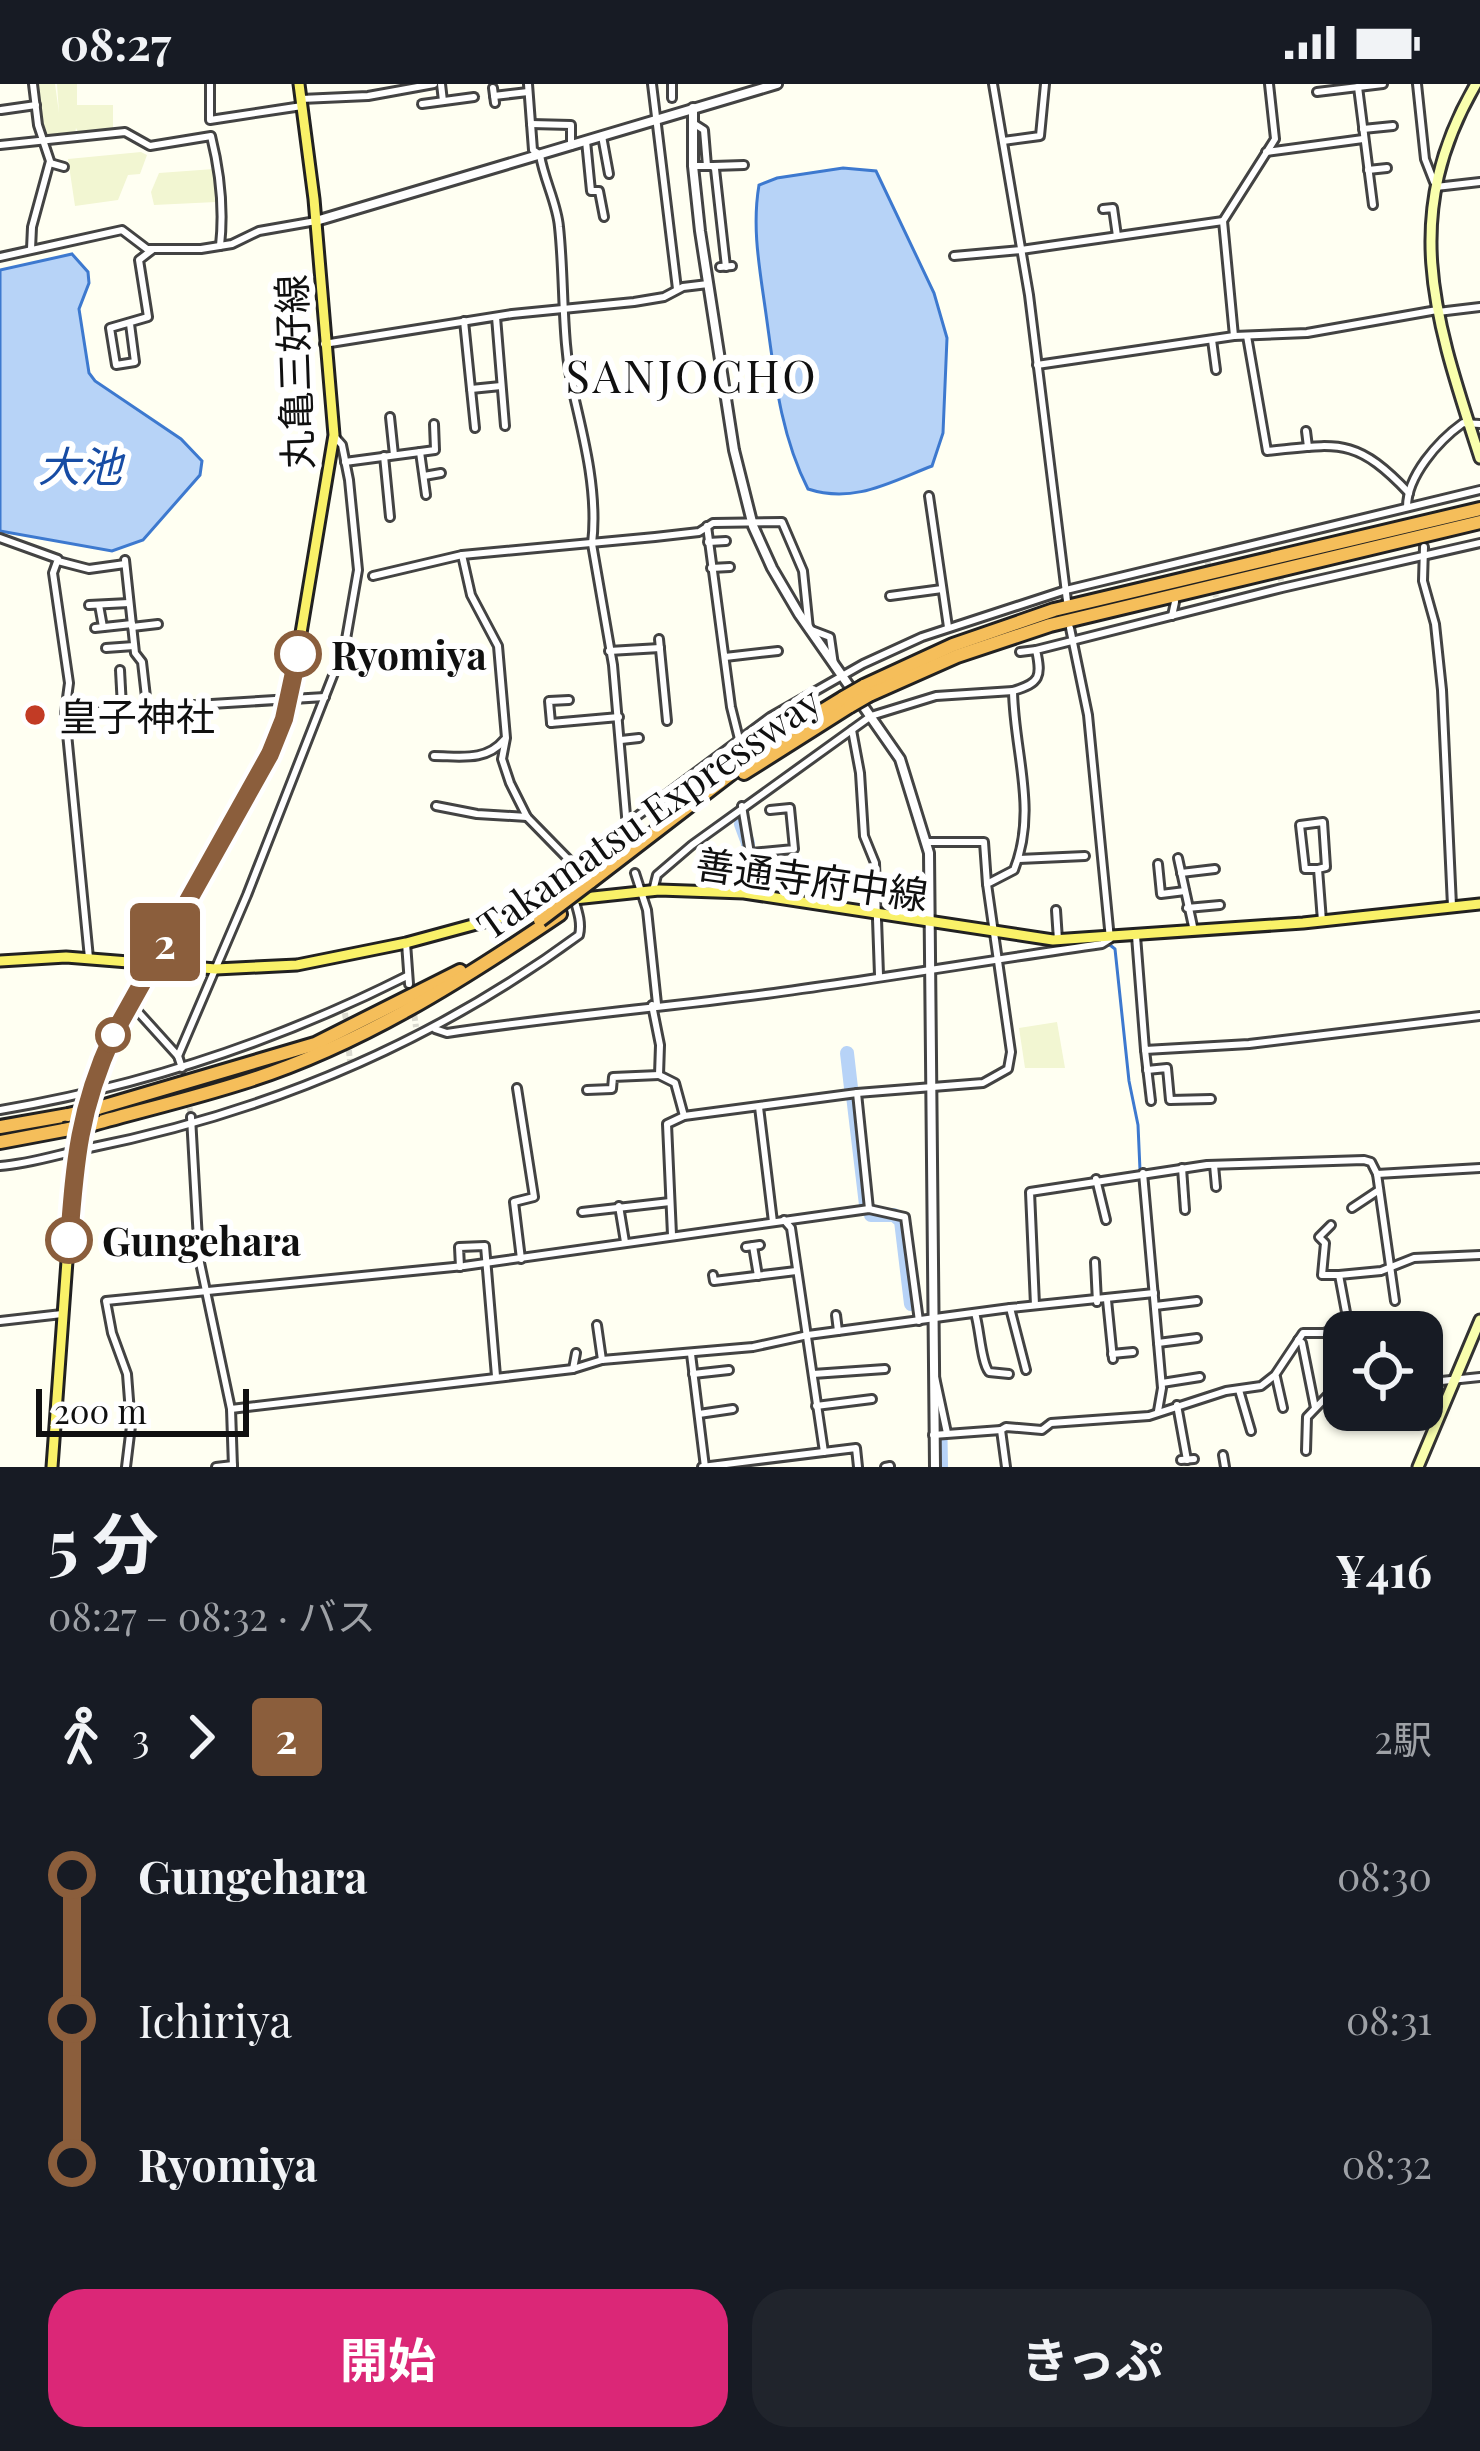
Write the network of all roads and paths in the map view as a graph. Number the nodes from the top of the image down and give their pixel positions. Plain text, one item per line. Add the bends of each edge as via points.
1 (32, 84) edge
2 (210, 84) edge
3 (299, 84) edge
4 (437, 84) edge
5 (652, 84) edge
6 (672, 84) edge
7 (776, 84) edge
8 (993, 84) edge
9 (1045, 84) edge
10 (1269, 84) edge
11 (1383, 84) edge
12 (1418, 84) edge
13 (1476, 84) edge
14 (1333, 87) edge
15 (1358, 87) junction
16 (528, 88) edge
17 (1317, 92) dead end
18 (494, 96) dead end
19 (474, 97) dead end
20 (672, 98) dead end
21 (443, 101) junction
22 (302, 102) junction
23 (422, 104) dead end
24 (36, 105) junction
25 (693, 108) junction
26 (1, 110) edge
27 (210, 120) junction
28 (656, 120) junction
29 (693, 123) junction
30 (531, 124) junction
31 (1393, 126) dead end
32 (1363, 128) junction
33 (211, 136) junction
34 (602, 136) junction
35 (1364, 139) junction
36 (43, 141) junction
37 (586, 141) junction
38 (1004, 141) junction
39 (0, 145) edge
40 (571, 146) junction
41 (1266, 152) junction
42 (540, 155) junction
43 (50, 163) junction
44 (744, 165) dead end
45 (693, 166) junction
46 (710, 166) junction
47 (64, 167) dead end
48 (1387, 168) dead end
49 (1368, 170) junction
50 (609, 174) dead end
51 (1480, 182) edge
52 (1434, 185) junction
53 (1373, 205) dead end
54 (1103, 209) dead end
55 (604, 217) dead end
56 (316, 221) junction
57 (1223, 221) junction
58 (1117, 236) junction
59 (220, 247) junction
60 (31, 249) junction
61 (152, 250) junction
62 (1021, 250) junction
63 (954, 256) dead end
64 (0, 257) edge
65 (726, 267) dead end
66 (708, 284) junction
67 (677, 289) junction
68 (1480, 307) edge
69 (565, 308) junction
70 (1437, 311) junction
71 (496, 316) junction
72 (464, 321) junction
73 (130, 324) junction
74 (1247, 336) junction
75 (1234, 337) junction
76 (1212, 340) junction
77 (324, 344) junction
78 (1037, 365) junction
79 (1216, 370) dead end
80 (501, 386) junction
81 (471, 389) junction
82 (390, 417) dead end
83 (1474, 423) edge
84 (434, 424) dead end
85 (505, 427) dead end
86 (475, 428) dead end
87 (1306, 431) dead end
88 (334, 435) junction
89 (1308, 447) junction
90 (420, 452) junction
91 (394, 455) junction
92 (384, 457) junction
93 (1480, 458) edge
94 (346, 462) junction
95 (441, 473) dead end
96 (424, 476) junction
97 (1480, 490) edge
98 (1408, 493) junction
99 (426, 495) dead end
100 (929, 496) dead end
101 (1480, 509) edge
102 (1413, 511) junction
103 (390, 517) dead end
104 (1480, 521) edge
105 (753, 523) junction
106 (707, 526) junction
107 (0, 538) edge
108 (708, 542) junction
109 (726, 542) dead end
110 (1480, 543) edge
111 (592, 544) junction
112 (1425, 551) junction
113 (462, 554) junction
114 (57, 561) junction
115 (1179, 562) junction
116 (730, 566) dead end
117 (711, 568) junction
118 (1181, 573) dead end
119 (373, 576) dead end
120 (942, 589) junction
121 (1066, 590) junction
122 (890, 596) dead end
123 (1067, 601) dead end
124 (1175, 602) dead end
125 (129, 603) junction
126 (1172, 616) junction
127 (158, 624) dead end
128 (132, 625) junction
129 (948, 627) junction
130 (1070, 628) dead end
131 (809, 629) junction
132 (1073, 643) junction
133 (134, 646) junction
134 (106, 648) dead end
135 (1036, 650) junction
136 (609, 651) junction
137 (778, 651) dead end
138 (1020, 652) dead end
139 (725, 657) junction
140 (121, 670) dead end
141 (842, 677) junction
142 (867, 690) junction
143 (1013, 691) junction
144 (325, 697) junction
145 (289, 700) junction
146 (569, 700) dead end
147 (147, 706) junction
148 (122, 707) junction
149 (64, 712) junction
150 (871, 716) junction
151 (619, 717) junction
152 (667, 722) dead end
153 (852, 730) junction
154 (741, 737) junction
155 (506, 738) junction
156 (639, 738) dead end
157 (621, 740) junction
158 (742, 752) dead end
159 (434, 756) dead end
160 (638, 756) dead end
161 (623, 757) junction
162 (746, 790) dead end
163 (750, 800) junction
164 (436, 806) dead end
165 (742, 806) junction
166 (770, 809) dead end
167 (527, 817) junction
168 (625, 824) junction
169 (628, 839) dead end
170 (926, 842) junction
171 (751, 853) junction
172 (1085, 856) dead end
173 (1178, 858) dead end
174 (1019, 859) junction
175 (574, 864) junction
176 (1157, 864) dead end
177 (1215, 869) dead end
178 (1318, 869) junction
179 (635, 873) dead end
180 (1181, 873) junction
181 (597, 882) junction
182 (987, 884) junction
183 (648, 891) junction
184 (1185, 891) junction
185 (757, 895) junction
186 (574, 898) junction
187 (1220, 904) dead end
188 (1480, 904) edge
189 (1452, 906) junction
190 (1187, 908) junction
191 (1056, 910) dead end
192 (878, 915) junction
193 (1322, 921) junction
194 (930, 924) junction
195 (1194, 931) junction
196 (994, 934) junction
197 (1136, 936) junction
198 (1110, 939) junction
199 (1058, 940) junction
200 (406, 943) junction
201 (89, 958) junction
202 (0, 961) edge
203 (999, 962) junction
204 (152, 965) junction
205 (216, 968) junction
206 (930, 968) junction
207 (879, 976) junction
208 (131, 1004) junction
209 (654, 1005) junction
210 (1480, 1016) edge
211 (435, 1029) junction
212 (1145, 1050) junction
213 (178, 1056) junction
214 (1147, 1070) junction
215 (183, 1073) junction
216 (659, 1075) junction
217 (930, 1085) junction
218 (517, 1088) dead end
219 (587, 1090) dead end
220 (857, 1093) junction
221 (88, 1094) junction
222 (1211, 1099) dead end
223 (1151, 1101) dead end
224 (759, 1106) junction
225 (0, 1110) edge
226 (684, 1115) junction
227 (191, 1120) junction
228 (0, 1127) edge
229 (0, 1142) edge
230 (75, 1151) junction
231 (1214, 1165) junction
232 (0, 1166) edge
233 (1182, 1168) junction
234 (1480, 1168) edge
235 (1143, 1173) junction
236 (1377, 1174) junction
237 (1096, 1179) junction
238 (1216, 1187) dead end
239 (1381, 1189) junction
240 (670, 1202) junction
241 (619, 1206) junction
242 (869, 1208) junction
243 (1352, 1208) dead end
244 (1185, 1210) dead end
245 (582, 1212) dead end
246 (784, 1220) junction
247 (1106, 1220) dead end
248 (773, 1222) junction
249 (1331, 1225) dead end
250 (672, 1235) junction
251 (625, 1242) junction
252 (753, 1246) dead end
253 (1480, 1255) edge
254 (521, 1259) junction
255 (1095, 1262) dead end
256 (486, 1263) junction
257 (1392, 1265) junction
258 (460, 1267) junction
259 (796, 1271) junction
260 (713, 1275) dead end
261 (1340, 1275) junction
262 (758, 1276) junction
263 (207, 1290) junction
264 (1154, 1293) junction
265 (1107, 1300) junction
266 (1197, 1301) dead end
267 (1395, 1301) dead end
268 (1097, 1302) junction
269 (1035, 1305) junction
270 (1155, 1306) junction
271 (1010, 1308) junction
272 (64, 1313) junction
273 (975, 1313) junction
274 (836, 1315) dead end
275 (932, 1320) junction
276 (1480, 1320) edge
277 (0, 1321) edge
278 (919, 1321) junction
279 (597, 1325) dead end
280 (863, 1328) junction
281 (833, 1332) junction
282 (808, 1335) junction
283 (1197, 1338) dead end
284 (1298, 1340) junction
285 (1158, 1343) junction
286 (865, 1344) dead end
287 (832, 1347) dead end
288 (1132, 1352) dead end
289 (576, 1353) dead end
290 (691, 1354) junction
291 (602, 1360) junction
292 (573, 1369) junction
293 (728, 1370) dead end
294 (885, 1370) dead end
295 (1026, 1370) dead end
296 (693, 1374) junction
297 (813, 1374) junction
298 (1009, 1374) dead end
299 (1275, 1375) junction
300 (496, 1376) junction
301 (1200, 1377) dead end
302 (1480, 1377) edge
303 (1443, 1382) edge
304 (1454, 1382) junction
305 (1162, 1383) junction
306 (1239, 1390) junction
307 (872, 1399) dead end
308 (1323, 1400) edge
309 (1178, 1405) junction
310 (817, 1406) junction
311 (1283, 1408) dead end
312 (1315, 1408) junction
313 (231, 1409) junction
314 (734, 1409) dead end
315 (1157, 1411) junction
316 (699, 1414) junction
317 (1001, 1430) junction
318 (1251, 1431) dead end
319 (940, 1434) junction
320 (1306, 1451) dead end
321 (824, 1452) junction
322 (1223, 1455) dead end
323 (802, 1456) junction
324 (1187, 1460) dead end
325 (233, 1466) edge
326 (52, 1467) edge
327 (126, 1467) edge
328 (216, 1467) edge
329 (704, 1467) edge
330 (803, 1467) edge
331 (858, 1467) edge
332 (935, 1467) edge
333 (1006, 1467) edge
334 (1225, 1467) edge
335 (1418, 1467) edge

1 - 24 street
2 - 27 street
3 - 22 main road, 丸亀三好線
4 - 21 street
4 - 22 street
5 - 28 street
6 - 20 street
7 - 25 street
8 - 38 street
9 - 38 street via 1040,136
10 - 41 street via 1275,139
11 - 15 street
12 - 52 street
13 - 52 main road via 1450,129
14 - 15 street
14 - 17 street
15 - 32 street
16 - 18 street
16 - 30 street
19 - 21 street
21 - 23 street
22 - 27 street
22 - 56 main road, 丸亀三好線
24 - 26 street
24 - 36 street
25 - 28 street
25 - 29 street
27 - 33 street
28 - 34 street
28 - 67 street
29 - 45 street
29 - 46 street via 704,130
30 - 40 street via 571,125
30 - 42 street via 532,151
31 - 32 street
32 - 35 street
33 - 36 street via 150,146 124,132
33 - 59 street
34 - 37 street
34 - 50 street
35 - 41 street
35 - 49 street
36 - 39 street
36 - 43 street
37 - 40 street
37 - 55 street via 591,191 599,191
38 - 62 street
40 - 42 street
41 - 57 street
42 - 56 street
42 - 69 street via 557,213
43 - 47 street
43 - 60 street
44 - 46 street
45 - 46 street
45 - 66 street
46 - 65 street
48 - 49 street
49 - 53 street
51 - 52 street
52 - 70 main road
54 - 58 street via 1113,208
56 - 59 street
56 - 77 main road, 丸亀三好線
57 - 58 street
57 - 75 street
58 - 62 street
59 - 61 street
60 - 61 street via 122,230
60 - 64 street
61 - 73 street via 139,260 148,317
62 - 63 street
62 - 78 street
66 - 67 street
66 - 105 street
67 - 69 street
68 - 70 street
69 - 71 street
69 - 111 street
70 - 74 street
70 - 83 main road
71 - 72 street
71 - 80 street
72 - 77 street
72 - 81 street
73 - 73 street via 110,328 116,365 135,362
74 - 75 street
74 - 89 street via 1268,451
75 - 76 street
76 - 78 street
76 - 79 street
77 - 88 main road, 丸亀三好線
78 - 121 street
80 - 81 street
80 - 85 street
81 - 86 street
82 - 91 street
83 - 93 main road
83 - 98 street via 1435,446
84 - 90 street via 435,450
87 - 89 street
88 - 94 street
88 - 145 main road, 丸亀三好線
89 - 98 street via 1343,444
90 - 91 street
90 - 96 street
91 - 92 street
92 - 94 street
92 - 103 street
94 - 144 street via 356,587
95 - 96 street
96 - 99 street
97 - 102 street
98 - 102 street
100 - 120 street
101 - 142 highway, Takamatsu Expressway via 1054,610 953,645
102 - 115 street
104 - 142 highway, Takamatsu Expressway via 1051,625
105 - 106 street
105 - 131 street
105 - 131 street via 782,522 803,572
106 - 108 street
106 - 111 street
107 - 114 street
108 - 109 street
108 - 117 street
110 - 112 street
111 - 113 street
111 - 136 street
112 - 126 street
112 - 189 street via 1442,690
113 - 119 street
113 - 155 street via 471,596 498,646
114 - 125 street via 89,569 125,562
114 - 149 street via 69,683
115 - 118 street
115 - 121 street
116 - 117 street
117 - 139 street
120 - 122 street
120 - 129 street
121 - 123 street
121 - 129 street
124 - 126 street
125 - 128 street
125 - 128 street via 94,605 99,628
126 - 132 street
127 - 128 street
128 - 133 street
129 - 141 street
130 - 132 street
131 - 141 street
132 - 135 street
132 - 198 street
133 - 134 street
133 - 147 street
135 - 138 street
135 - 143 street via 1040,676
136 - 151 street
136 - 152 street via 659,643
137 - 139 street
139 - 154 street
140 - 148 street
141 - 150 street
141 - 154 street
142 - 181 highway, Takamatsu Expressway, bridge
143 - 150 street via 936,696
143 - 174 street via 1027,806
144 - 145 street
144 - 205 street
145 - 147 street
145 - 204 main road, 丸亀三好線 via 270,754
146 - 151 street via 549,701 552,725
147 - 148 street
148 - 149 street
149 - 201 street
150 - 153 street
150 - 170 street via 900,759
151 - 157 street
153 - 163 street
153 - 192 street
154 - 158 street
154 - 168 street
155 - 159 street via 477,757
155 - 167 street via 502,759
156 - 157 street
157 - 161 street
160 - 161 street
161 - 168 street
162 - 163 street
163 - 165 street
164 - 167 street
165 - 171 street
165 - 183 street via 657,874
166 - 171 street via 790,808 794,849
167 - 175 street
168 - 169 street
168 - 175 street
170 - 182 street via 984,842
170 - 194 street
171 - 185 street
172 - 174 street
173 - 180 street
174 - 182 street
175 - 186 street
176 - 184 street via 1161,894
177 - 180 street
178 - 178 street via 1326,867 1323,822 1300,825 1305,869
178 - 193 street
179 - 183 street
180 - 184 street
181 - 228 highway, Takamatsu Expressway, bridge via 470,966 315,1044 98,1108
181 - 229 highway, Takamatsu Expressway, bridge via 474,973 375,1028 246,1082
182 - 196 street
183 - 185 main road, 善通寺府中線
183 - 186 main road, 善通寺府中線
183 - 209 street
184 - 190 street
185 - 192 main road, 善通寺府中線
186 - 200 main road, 善通寺府中線
186 - 211 street via 579,935
187 - 190 street
188 - 189 main road, 善通寺府中線
189 - 193 main road, 善通寺府中線
190 - 195 street
191 - 199 street
192 - 194 main road, 善通寺府中線
192 - 207 street
193 - 195 main road, 善通寺府中線
194 - 196 main road, 善通寺府中線
194 - 206 street
195 - 197 main road, 善通寺府中線
196 - 199 main road, 善通寺府中線
196 - 203 street
197 - 198 main road, 善通寺府中線
197 - 212 street
198 - 199 main road, 善通寺府中線
198 - 203 street
200 - 205 main road, 善通寺府中線 via 297,965
200 - 215 street via 408,980
201 - 202 main road, 善通寺府中線
201 - 204 main road, 善通寺府中線
203 - 206 street
203 - 217 street via 1009,1069 983,1083
204 - 205 main road, 善通寺府中線
204 - 208 main road, 丸亀三好線
205 - 213 street
206 - 207 street
206 - 217 street
207 - 209 street
208 - 213 street
208 - 221 main road, 丸亀三好線
209 - 211 street
209 - 216 street
210 - 212 street
211 - 227 street via 289,1095
212 - 214 street
213 - 215 street
214 - 222 street via 1167,1068 1170,1100
214 - 223 street
215 - 221 street
216 - 219 street via 613,1077 612,1089
216 - 226 street via 675,1083
217 - 220 street
217 - 275 street
218 - 254 street via 533,1197 514,1202
220 - 224 street
220 - 242 street
221 - 225 street
221 - 230 main road, 丸亀三好線
224 - 226 street
224 - 248 street
226 - 240 street via 667,1124
227 - 230 street
227 - 263 street
230 - 232 street
230 - 272 main road, 丸亀三好線
231 - 233 street
231 - 236 street via 1364,1160
231 - 238 street
233 - 235 street
233 - 244 street
234 - 236 street
235 - 237 street
235 - 264 street
236 - 239 street
237 - 247 street
237 - 269 street via 1030,1192
239 - 243 street
239 - 257 street
240 - 241 street
240 - 250 street
241 - 245 street
241 - 251 street
242 - 246 street
242 - 278 street via 905,1217
246 - 248 street
246 - 259 street
248 - 250 street
249 - 261 street via 1319,1237 1322,1274
250 - 251 street
251 - 254 street
252 - 262 street
253 - 257 street
254 - 256 street
255 - 268 street
256 - 258 street
256 - 258 street via 485,1246 459,1247
256 - 300 street
257 - 261 street
257 - 267 street
258 - 263 street
259 - 262 street
259 - 282 street
260 - 262 street
261 - 284 street via 1348,1323
263 - 313 street
263 - 327 street via 106,1300 127,1374
264 - 265 street
264 - 270 street
265 - 268 street
265 - 288 street via 1113,1356
266 - 270 street
268 - 269 street
269 - 271 street
270 - 285 street
271 - 273 street
271 - 295 street
272 - 277 street
272 - 326 main road, 丸亀三好線
273 - 275 street
273 - 298 street via 983,1364
274 - 281 street
275 - 278 street
275 - 319 street
276 - 304 main road
278 - 280 street
279 - 291 street
280 - 281 street
280 - 286 street
281 - 282 street
281 - 287 street
282 - 290 street
282 - 297 street
283 - 285 street
284 - 299 street
284 - 312 street
285 - 305 street
289 - 292 street
290 - 291 street
290 - 296 street
291 - 292 street
292 - 300 street
293 - 296 street
294 - 297 street
296 - 316 street
297 - 310 street
299 - 306 street
299 - 311 street
300 - 313 street
301 - 305 street
302 - 304 street
303 - 304 street
304 - 335 main road
305 - 315 street
306 - 309 street
306 - 318 street
307 - 310 street
308 - 312 street
309 - 315 street
309 - 324 street
310 - 321 street
312 - 320 street
313 - 325 street
314 - 316 street
315 - 317 street
316 - 329 street
317 - 319 street
317 - 333 street
319 - 332 street
321 - 323 street
321 - 331 street via 856,1448
322 - 334 street
323 - 329 street
323 - 330 street
325 - 328 street

